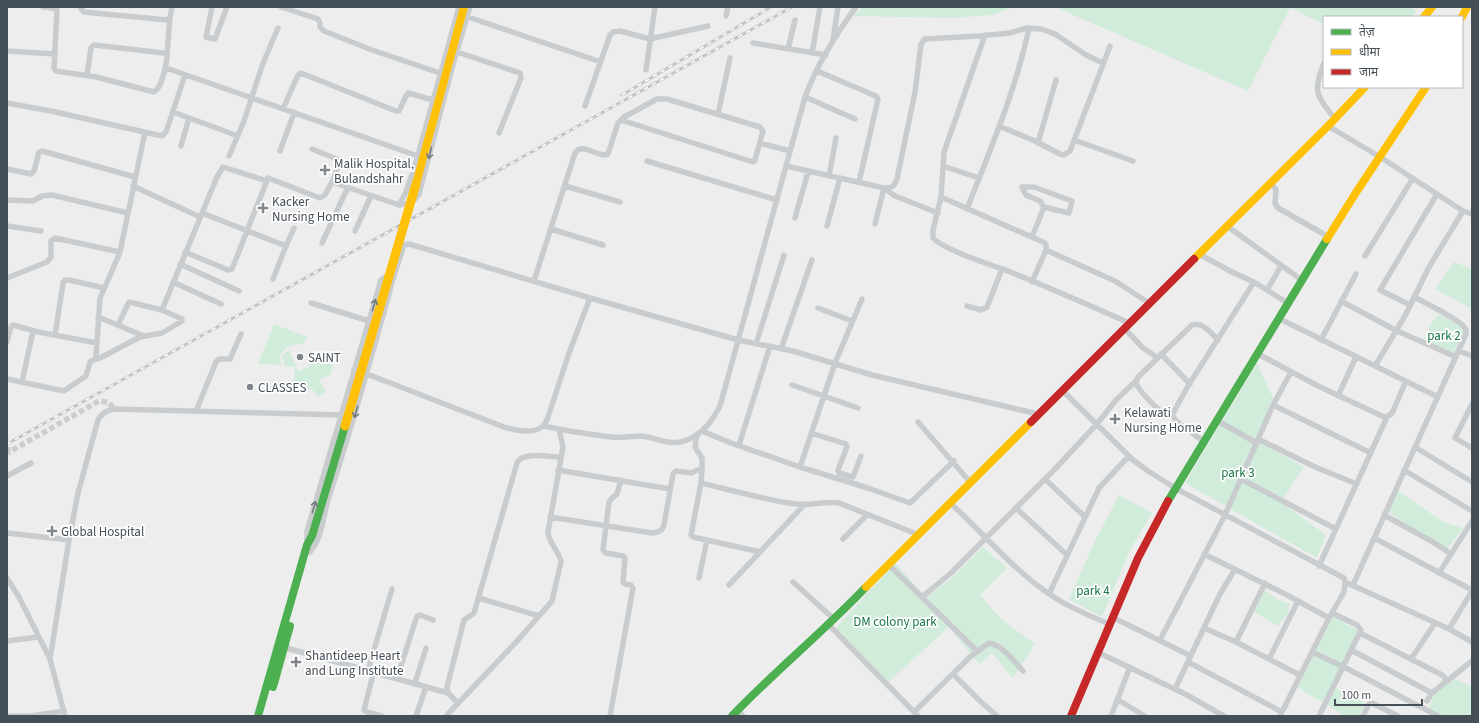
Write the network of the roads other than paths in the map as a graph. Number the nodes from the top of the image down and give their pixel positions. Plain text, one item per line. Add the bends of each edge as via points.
1 (43, 7) edge
2 (81, 7) edge
3 (172, 7) edge
4 (212, 7) edge
5 (227, 7) edge
6 (281, 7) edge
7 (459, 7) edge
8 (464, 7) edge
9 (470, 7) edge
10 (655, 7) edge
11 (728, 7) edge
12 (820, 7) edge
13 (838, 7) edge
14 (856, 7) edge
15 (1432, 7) edge
16 (1467, 7) edge
17 (52, 8) edge
18 (171, 15) junction
19 (726, 16) dead end
20 (1425, 16) edge
21 (1462, 16) edge
22 (468, 17) junction
23 (795, 20) dead end
24 (708, 26) dead end
25 (278, 28) dead end
26 (1029, 28) junction
27 (985, 36) junction
28 (650, 39) junction
29 (753, 43) dead end
30 (833, 43) junction
31 (1110, 46) dead end
32 (788, 49) junction
33 (7, 50) edge
34 (457, 52) junction
35 (812, 53) junction
36 (55, 54) junction
37 (167, 54) junction
38 (826, 55) junction
39 (730, 58) dead end
40 (601, 62) junction
41 (1103, 63) junction
42 (1323, 66) edge
43 (166, 68) junction
44 (646, 70) dead end
45 (817, 71) junction
46 (440, 73) junction
47 (87, 75) junction
48 (185, 75) junction
49 (1056, 80) dead end
50 (1364, 88) edge
51 (1425, 88) edge
52 (805, 97) junction
53 (252, 99) junction
54 (433, 100) junction
55 (7, 103) edge
56 (585, 106) dead end
57 (283, 109) junction
58 (173, 112) junction
59 (294, 113) junction
60 (718, 114) junction
61 (189, 118) junction
62 (855, 119) dead end
63 (1335, 119) junction
64 (621, 120) junction
65 (999, 126) junction
66 (1328, 126) junction
67 (145, 132) junction
68 (499, 133) dead end
69 (238, 136) junction
70 (836, 138) dead end
71 (1074, 140) junction
72 (760, 143) junction
73 (1038, 143) junction
74 (181, 146) dead end
75 (312, 149) dead end
76 (280, 151) dead end
77 (790, 151) junction
78 (229, 156) dead end
79 (418, 156) junction
80 (1380, 157) junction
81 (1133, 160) dead end
82 (647, 161) dead end
83 (786, 166) junction
84 (943, 166) junction
85 (7, 169) edge
86 (808, 172) junction
87 (829, 176) junction
88 (135, 177) junction
89 (840, 178) junction
90 (979, 178) junction
91 (1413, 178) junction
92 (267, 181) junction
93 (332, 182) junction
94 (859, 182) junction
95 (1270, 183) junction
96 (134, 186) junction
97 (565, 186) junction
98 (348, 187) junction
99 (884, 188) junction
100 (1437, 194) junction
101 (371, 196) junction
102 (941, 197) junction
103 (7, 200) edge
104 (777, 200) junction
105 (620, 202) dead end
106 (399, 205) junction
107 (1044, 207) junction
108 (967, 209) junction
109 (1463, 211) junction
110 (938, 213) junction
111 (128, 214) junction
112 (1472, 214) edge
113 (201, 215) junction
114 (795, 218) dead end
115 (875, 224) dead end
116 (7, 226) edge
117 (827, 226) dead end
118 (1227, 226) junction
119 (294, 228) dead end
120 (551, 229) junction
121 (41, 231) dead end
122 (246, 231) junction
123 (355, 231) dead end
124 (1032, 237) junction
125 (1329, 237) junction
126 (322, 243) dead end
127 (603, 245) dead end
128 (286, 246) junction
129 (1046, 250) junction
130 (120, 252) junction
131 (185, 252) junction
132 (1198, 254) junction
133 (784, 255) dead end
134 (1365, 256) dead end
135 (812, 260) dead end
136 (180, 264) junction
137 (1281, 266) junction
138 (1002, 269) junction
139 (1356, 274) dead end
140 (7, 278) edge
141 (273, 279) dead end
142 (534, 281) junction
143 (1303, 281) junction
144 (173, 282) junction
145 (392, 282) junction
146 (1032, 282) junction
147 (1254, 282) junction
148 (104, 288) junction
149 (1267, 290) junction
150 (239, 291) dead end
151 (1414, 297) junction
152 (590, 298) junction
153 (862, 299) dead end
154 (1341, 301) junction
155 (311, 303) dead end
156 (1149, 303) junction
157 (221, 304) dead end
158 (1289, 304) junction
159 (1410, 305) junction
160 (967, 306) dead end
161 (818, 308) dead end
162 (162, 310) junction
163 (98, 317) junction
164 (1280, 319) junction
165 (369, 321) junction
166 (852, 321) junction
167 (118, 325) junction
168 (1126, 325) junction
169 (1395, 330) junction
170 (33, 331) junction
171 (241, 334) dead end
172 (55, 335) junction
173 (144, 336) junction
174 (738, 340) junction
175 (1218, 340) junction
176 (1321, 340) junction
177 (7, 342) edge
178 (97, 343) junction
179 (756, 344) junction
180 (770, 346) junction
181 (781, 349) junction
182 (1458, 351) junction
183 (1258, 354) junction
184 (1159, 356) junction
185 (1472, 356) edge
186 (1356, 357) junction
187 (1456, 357) junction
188 (97, 358) junction
189 (835, 363) junction
190 (1376, 366) junction
191 (354, 369) junction
192 (1291, 372) junction
193 (367, 374) junction
194 (7, 379) edge
195 (1137, 380) junction
196 (22, 382) junction
197 (1406, 382) junction
198 (1190, 384) junction
199 (792, 385) dead end
200 (1062, 390) junction
201 (824, 396) junction
202 (1338, 396) junction
203 (1438, 397) junction
204 (1472, 404) edge
205 (1273, 405) junction
206 (858, 408) dead end
207 (196, 411) junction
208 (1038, 414) junction
209 (342, 415) junction
210 (1172, 415) junction
211 (1387, 417) junction
212 (1216, 420) junction
213 (918, 422) dead end
214 (1097, 424) junction
215 (544, 426) junction
216 (559, 429) junction
217 (700, 432) junction
218 (811, 433) junction
219 (1203, 441) junction
220 (1258, 441) junction
221 (738, 445) junction
222 (1415, 447) junction
223 (1472, 448) edge
224 (1371, 453) junction
225 (861, 456) dead end
226 (1129, 456) junction
227 (561, 457) junction
228 (954, 461) junction
229 (31, 463) dead end
230 (800, 467) junction
231 (558, 470) junction
232 (702, 470) junction
233 (1404, 470) junction
234 (7, 476) edge
235 (1045, 479) junction
236 (1241, 479) junction
237 (621, 480) junction
238 (970, 482) junction
239 (1472, 482) edge
240 (701, 483) junction
241 (1357, 484) junction
242 (1175, 488) junction
243 (670, 489) junction
244 (950, 503) junction
245 (806, 504) junction
246 (1016, 508) junction
247 (1472, 511) edge
248 (867, 515) junction
249 (1224, 515) junction
250 (1384, 515) junction
251 (550, 517) junction
252 (1085, 517) junction
253 (1472, 521) edge
254 (606, 525) junction
255 (1336, 529) junction
256 (7, 533) edge
257 (919, 535) junction
258 (986, 538) junction
259 (1374, 538) junction
260 (843, 539) dead end
261 (69, 540) junction
262 (707, 540) junction
263 (308, 549) junction
264 (760, 552) junction
265 (1204, 554) junction
266 (1451, 554) junction
267 (1067, 555) junction
268 (888, 564) junction
269 (1319, 566) junction
270 (1235, 569) junction
271 (1439, 573) junction
272 (7, 578) edge
273 (699, 578) dead end
274 (793, 582) dead end
275 (1346, 582) junction
276 (1265, 584) junction
277 (729, 585) dead end
278 (1353, 585) junction
279 (392, 588) dead end
280 (1472, 593) edge
281 (1049, 594) junction
282 (922, 597) junction
283 (478, 598) junction
284 (1298, 601) junction
285 (1330, 615) junction
286 (539, 616) junction
287 (433, 620) dead end
288 (1111, 621) junction
289 (831, 622) junction
290 (1435, 623) junction
291 (1204, 628) junction
292 (1449, 629) junction
293 (1360, 633) junction
294 (38, 637) junction
295 (1160, 640) junction
296 (7, 641) edge
297 (1236, 642) junction
298 (1472, 642) edge
299 (281, 646) junction
300 (426, 648) dead end
301 (1351, 650) junction
302 (977, 651) junction
303 (1098, 652) junction
304 (1312, 652) junction
305 (50, 659) junction
306 (1189, 659) junction
307 (1268, 659) junction
308 (1411, 659) junction
309 (1472, 661) edge
310 (1130, 667) junction
311 (1344, 667) junction
312 (368, 670) junction
313 (374, 671) junction
314 (1023, 671) dead end
315 (953, 674) junction
316 (1300, 675) junction
317 (397, 678) junction
318 (1448, 681) junction
319 (415, 683) junction
320 (426, 687) junction
321 (1175, 689) junction
322 (448, 693) junction
323 (1432, 693) junction
324 (1118, 700) junction
325 (1427, 701) dead end
326 (458, 703) junction
327 (64, 713) edge
328 (1387, 713) edge
329 (738, 714) edge
330 (916, 714) edge
331 (1281, 714) edge
332 (7, 716) edge
333 (30, 716) edge
334 (258, 716) edge
335 (264, 716) edge
336 (382, 716) edge
337 (416, 716) edge
338 (446, 716) edge
339 (610, 716) edge
340 (998, 716) edge
341 (1071, 716) edge
342 (1111, 716) edge
343 (1145, 716) edge
344 (1224, 716) edge
345 (1319, 716) edge
346 (1363, 716) edge
347 (1398, 716) edge
348 (1438, 716) edge

1 - 17 street
2 - 18 street via 84,12 167,20
3 - 18 street
4 - 5 street via 206,36 216,39
6 - 46 street via 318,19 324,31
7 - 46 street
8 - 263 street, bridge via 416,184 312,536 313,542
9 - 22 street
10 - 28 street
11 - 19 street
12 - 35 street
13 - 30 street
14 - 30 street
15 - 20 street
16 - 21 street
17 - 36 street via 58,12
18 - 37 street
22 - 34 street
22 - 40 street
23 - 32 street
24 - 28 street
25 - 53 street via 263,63
26 - 27 street
26 - 41 street via 1055,34
26 - 65 street
27 - 84 street via 944,152
27 - 99 street via 925,39 920,44 915,92 897,179 892,188
28 - 40 street via 620,31 613,32
28 - 44 street
29 - 32 street
30 - 38 street
31 - 41 street
32 - 35 street
33 - 36 street
34 - 68 street via 520,73 521,78
34 -> 106 street via 419,194 416,200
35 - 38 street
36 - 47 street via 56,71
37 - 43 street
37 - 47 street via 94,45 91,48
38 - 45 street
39 - 60 street
40 - 56 street
41 - 71 street
42 - 63 street via 1317,94
43 - 47 street via 158,89 154,92
43 - 48 street
45 - 52 street
45 - 94 street via 878,99
46 - 54 street
48 - 53 street
48 - 58 street
49 - 73 street
50 - 63 street
51 - 80 street
52 - 62 street
52 - 77 street
53 - 57 street
53 - 69 street
54 - 57 street via 408,93 399,111 396,111 301,73
54 - 79 street
55 - 67 street
57 - 59 street
58 - 61 street
58 - 67 street via 165,135 158,136
59 - 76 street
59 - 79 street
60 - 64 street via 662,99
60 - 72 street via 760,127 763,131
61 - 69 street
61 - 74 street
63 - 66 street
64 - 72 street via 751,162 755,160
64 - 97 street via 608,154 577,150
65 - 73 street
65 - 90 street
66 - 80 street
66 - 95 street
67 - 88 street
69 - 78 street
70 - 87 street
71 - 73 street via 1070,152 1064,155
71 - 81 street
72 - 77 street
75 - 93 street via 339,160
77 - 83 street
79 - 106 street
80 - 91 street
80 - 125 street
82 - 104 street
83 - 86 street
83 - 104 street
84 - 90 street
84 - 102 street
85 - 88 street via 31,174 39,152 42,151
86 - 87 street
86 - 114 street
87 - 89 street
88 - 96 street
89 - 94 street
89 - 117 street
90 - 108 street
91 - 100 street
91 - 134 street
92 - 93 street via 268,178 320,198 323,198
92 - 113 street via 223,167
92 - 122 street
93 - 98 street
94 - 99 street
95 - 118 street
95 - 125 street via 1276,190 1275,203 1278,208
96 - 111 street
96 - 113 street
97 - 105 street
97 - 120 street
98 - 101 street
98 - 126 street
99 - 110 street via 894,196
99 - 115 street
100 - 109 street
100 - 159 street via 1380,290
101 - 106 street
101 - 123 street
102 - 108 street
102 - 110 street
103 - 111 street via 33,202 42,196 52,195
104 - 174 street
107 - 107 street via 1069,213 1072,201 1040,189 1022,187 1026,195 1040,201
107 - 124 street
108 - 124 street
109 - 112 street
109 - 151 street
110 - 138 street via 932,235 935,240
111 - 130 street
113 - 122 street
113 - 131 street
116 - 121 street
118 - 132 street
118 - 137 street
119 - 128 street
120 - 127 street
120 - 142 street
122 - 128 street
122 - 131 street via 231,270
124 - 129 street via 1046,244
125 - 143 street
128 - 141 street
129 - 146 street
129 - 156 street via 1115,281
130 - 140 street via 55,238 51,240 51,257 47,262
130 - 148 street
131 - 136 street
132 - 147 street
132 - 156 street
133 - 179 street
135 - 181 street
136 - 144 street
136 - 150 street
137 - 143 street
137 - 149 street
138 - 146 street
138 - 160 street via 987,307 981,310
139 - 154 street
142 - 145 street via 407,244 403,248
142 - 152 street
143 - 158 street
144 - 157 street
144 - 162 street
165 -> 145 street via 381,280 385,277
145 - 193 street
146 - 168 street
147 - 149 street
147 - 175 street
148 - 163 street
148 - 172 street via 65,280
149 - 158 street
151 - 159 street
151 - 182 street via 1437,308 1465,327 1466,334
152 - 174 street
152 - 215 street
153 - 166 street
154 - 169 street
154 - 176 street
155 - 165 street
156 - 168 street
158 - 164 street
159 - 169 street
161 - 166 street
162 - 167 street via 129,302
162 - 173 street via 182,320 162,334
163 - 167 street
163 - 178 street
164 - 176 street
164 - 183 street
165 - 191 street
166 - 189 street
167 - 173 street
168 - 184 street via 1144,348
168 - 200 street
169 - 187 street
169 - 190 street
170 - 172 street
170 - 177 street via 12,326
170 - 196 street
171 - 207 street via 230,359 219,358 216,362
172 - 178 street
173 - 188 street
174 - 179 street
174 - 217 street via 720,406 713,420
175 - 184 street via 1202,325 1195,324
175 - 198 street
176 - 186 street
178 - 188 street
179 - 180 street
180 - 181 street
180 - 221 street
181 - 189 street
182 - 185 street
182 - 187 street
183 - 192 street
183 - 212 street
184 - 195 street
184 - 198 street
186 - 190 street
186 - 202 street
187 - 203 street
188 - 196 street via 90,362 86,376 64,391
189 - 201 street
189 - 208 street via 872,375
190 - 197 street
191 - 193 street
191 - 209 street
192 - 202 street
192 - 205 street
193 - 215 street via 504,427 518,431 536,430
193 -> 263 street via 315,547
194 - 196 street
195 - 210 street via 1137,386 1156,407 1165,414
195 - 214 street via 1116,400
197 - 203 street
197 - 211 street via 1393,411
198 - 210 street
199 - 201 street
200 - 208 street
200 - 214 street
201 - 206 street
201 - 218 street
202 - 211 street
203 - 222 street
204 - 223 street via 1455,438
205 - 220 street
205 - 224 street
207 - 209 street
207 - 261 street via 114,409 101,415 78,493
208 - 238 street
263 -> 209 street via 307,531
210 - 219 street via 1176,421
211 - 224 street
212 - 219 street
212 - 220 street
213 - 228 street
214 - 226 street
214 - 235 street
215 - 216 street
216 - 217 street via 612,437 643,436 670,443 688,440
216 - 227 street via 563,443
217 - 221 street
217 - 232 street via 695,447 702,458
218 - 225 street via 846,444 839,473 853,477
218 - 230 street
219 - 242 street
220 - 236 street
220 - 241 street
221 - 230 street
222 - 233 street
222 - 239 street
224 - 241 street
226 - 242 street
226 - 252 street via 1099,488
227 - 231 street
227 - 283 street via 526,456 518,459
228 - 230 street via 910,503
228 - 238 street
229 - 234 street
231 - 237 street
231 - 251 street
232 - 240 street
232 - 243 street via 692,473 674,472
233 - 247 street
233 - 250 street
235 - 246 street
235 - 252 street
236 - 249 street
236 - 255 street
237 - 243 street
237 - 254 street via 617,494 610,500
238 - 244 street
240 - 245 street via 790,503
240 - 262 street via 690,533 693,537
241 - 255 street
242 - 249 street
242 - 288 street via 1138,558
243 - 254 street via 661,531
244 - 257 street
244 - 258 street
245 - 248 street via 839,503
245 - 264 street
246 - 258 street
246 - 267 street
248 - 257 street
248 - 260 street
249 - 265 street
249 - 269 street
250 - 259 street
250 - 266 street
251 - 254 street
251 - 286 street via 548,539 560,557 560,562 552,601
252 - 267 street
253 - 266 street
254 - 339 street via 603,550 625,558 623,582 633,588
255 - 269 street
256 - 261 street
257 - 268 street
258 - 281 street via 1012,565
258 - 282 street
259 - 271 street
259 - 278 street
261 - 305 street
262 - 264 street
262 - 273 street
263 - 299 street
264 - 277 street
265 - 270 street
265 - 295 street
266 - 271 street
267 - 281 street
268 - 282 street
268 - 289 street
269 - 275 street via 1340,576
270 - 276 street
270 - 291 street
271 - 280 street
272 - 294 street
274 - 289 street
275 - 278 street
275 - 285 street via 1344,592
276 - 284 street
276 - 297 street
278 - 290 street
279 - 312 street
280 - 292 street
281 - 288 street via 1064,603
282 - 302 street
283 - 286 street
283 - 322 street via 473,615 464,620 447,687
284 - 285 street
284 - 307 street
285 - 293 street via 1357,625
285 - 304 street
286 - 326 street
287 - 317 street via 417,616
288 - 295 street
288 - 303 street
289 - 329 street
289 - 330 street
290 - 292 street
290 - 308 street
291 - 297 street
291 - 306 street
292 - 298 street
293 - 301 street
293 - 308 street
294 - 296 street
294 - 305 street
295 - 306 street
297 - 307 street
299 - 312 street
299 - 334 street
299 - 335 street
300 - 319 street
301 - 311 street
301 - 323 street
302 - 314 street via 985,644 992,643
302 - 315 street
303 - 310 street
303 - 341 street
304 - 311 street
304 - 316 street
305 - 327 street
306 - 321 street
306 - 331 street
307 - 316 street
308 - 318 street via 1442,675
309 - 318 street
310 - 321 street
310 - 324 street
311 - 345 street
311 - 348 street
312 - 313 street
313 - 317 street
313 - 336 street via 364,710
315 - 330 street
315 - 340 street
316 - 331 street
317 - 319 street
318 - 323 street
319 - 320 street
320 - 322 street
320 - 337 street
321 - 344 street
322 - 326 street
323 - 325 street
324 - 342 street
324 - 343 street
326 - 338 street
327 - 333 street
328 - 346 street via 1372,703
328 - 347 street
332 - 333 street

